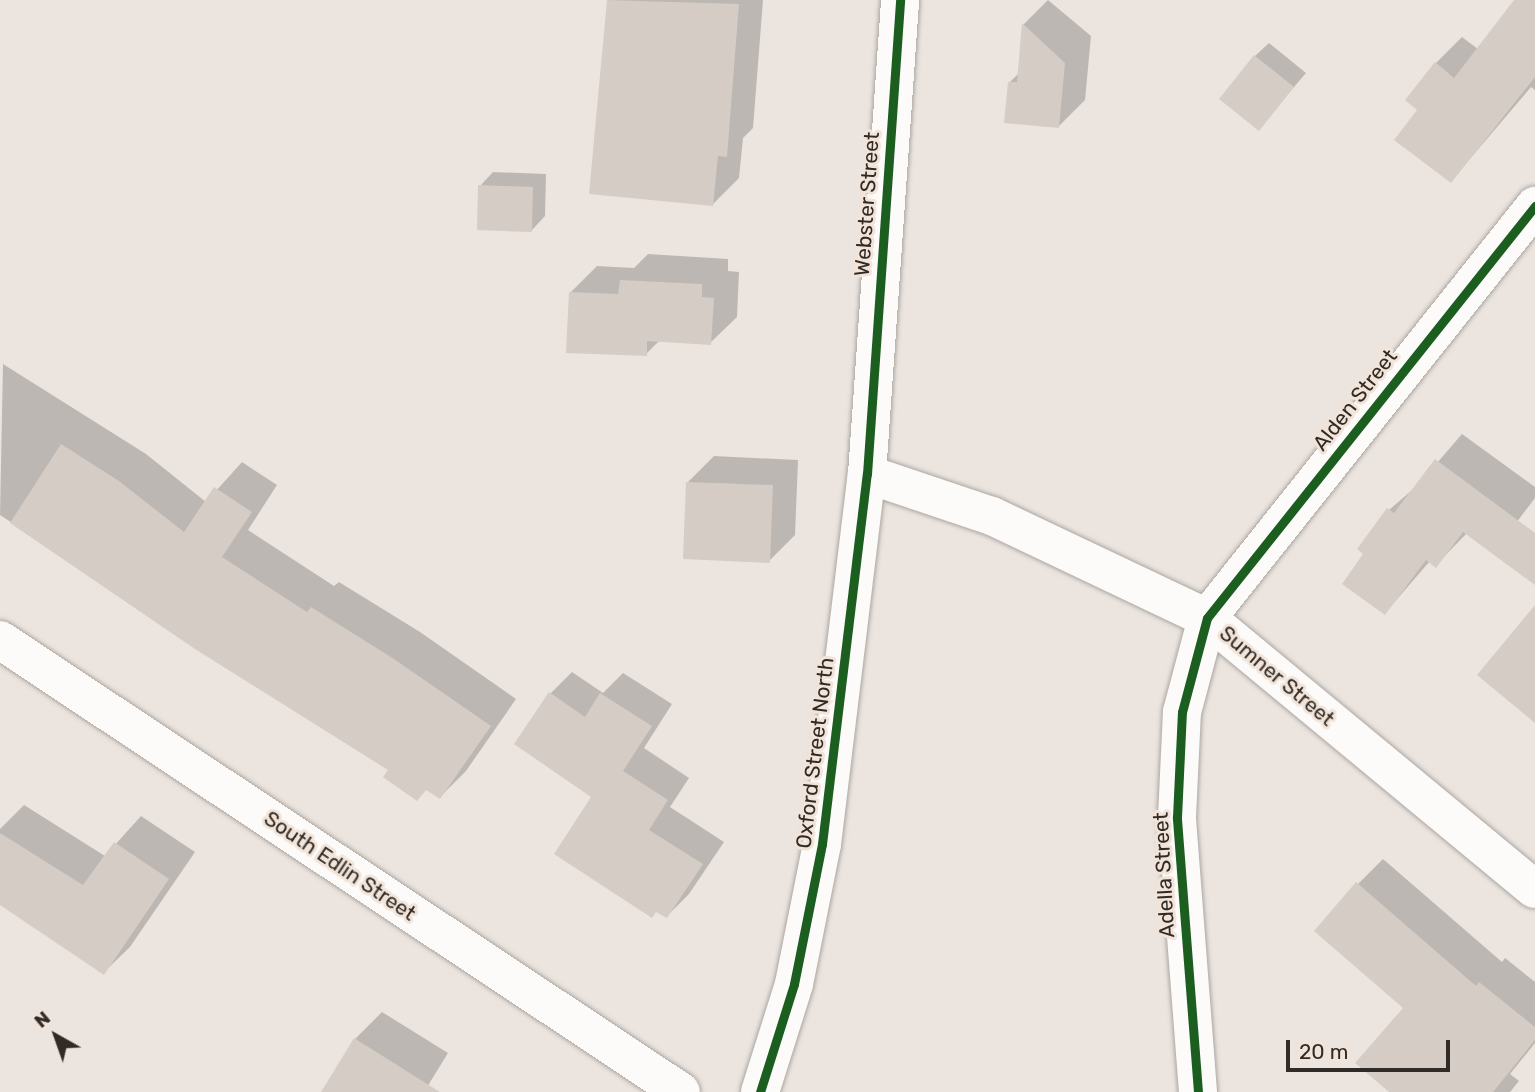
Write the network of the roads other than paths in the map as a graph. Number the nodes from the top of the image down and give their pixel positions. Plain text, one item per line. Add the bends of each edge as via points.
1 (900, 0) edge
2 (1535, 206) edge
3 (871, 411) joint
4 (867, 474) junction
5 (1207, 618) junction
6 (0, 640) edge
7 (1535, 889) edge
8 (681, 1092) edge
9 (760, 1092) edge
10 (1198, 1092) edge

1 - 3 street, Webster Street
2 - 5 street, Alden Street
3 - 4 street, Oxford Street North
4 - 5 street, Sumner Street via 992,516
4 - 9 street, Oxford Street North via 822,844 794,984
5 - 7 street, Sumner Street
5 - 10 street, Adella Street via 1182,712 1177,817
6 - 8 street, South Edlin Street

